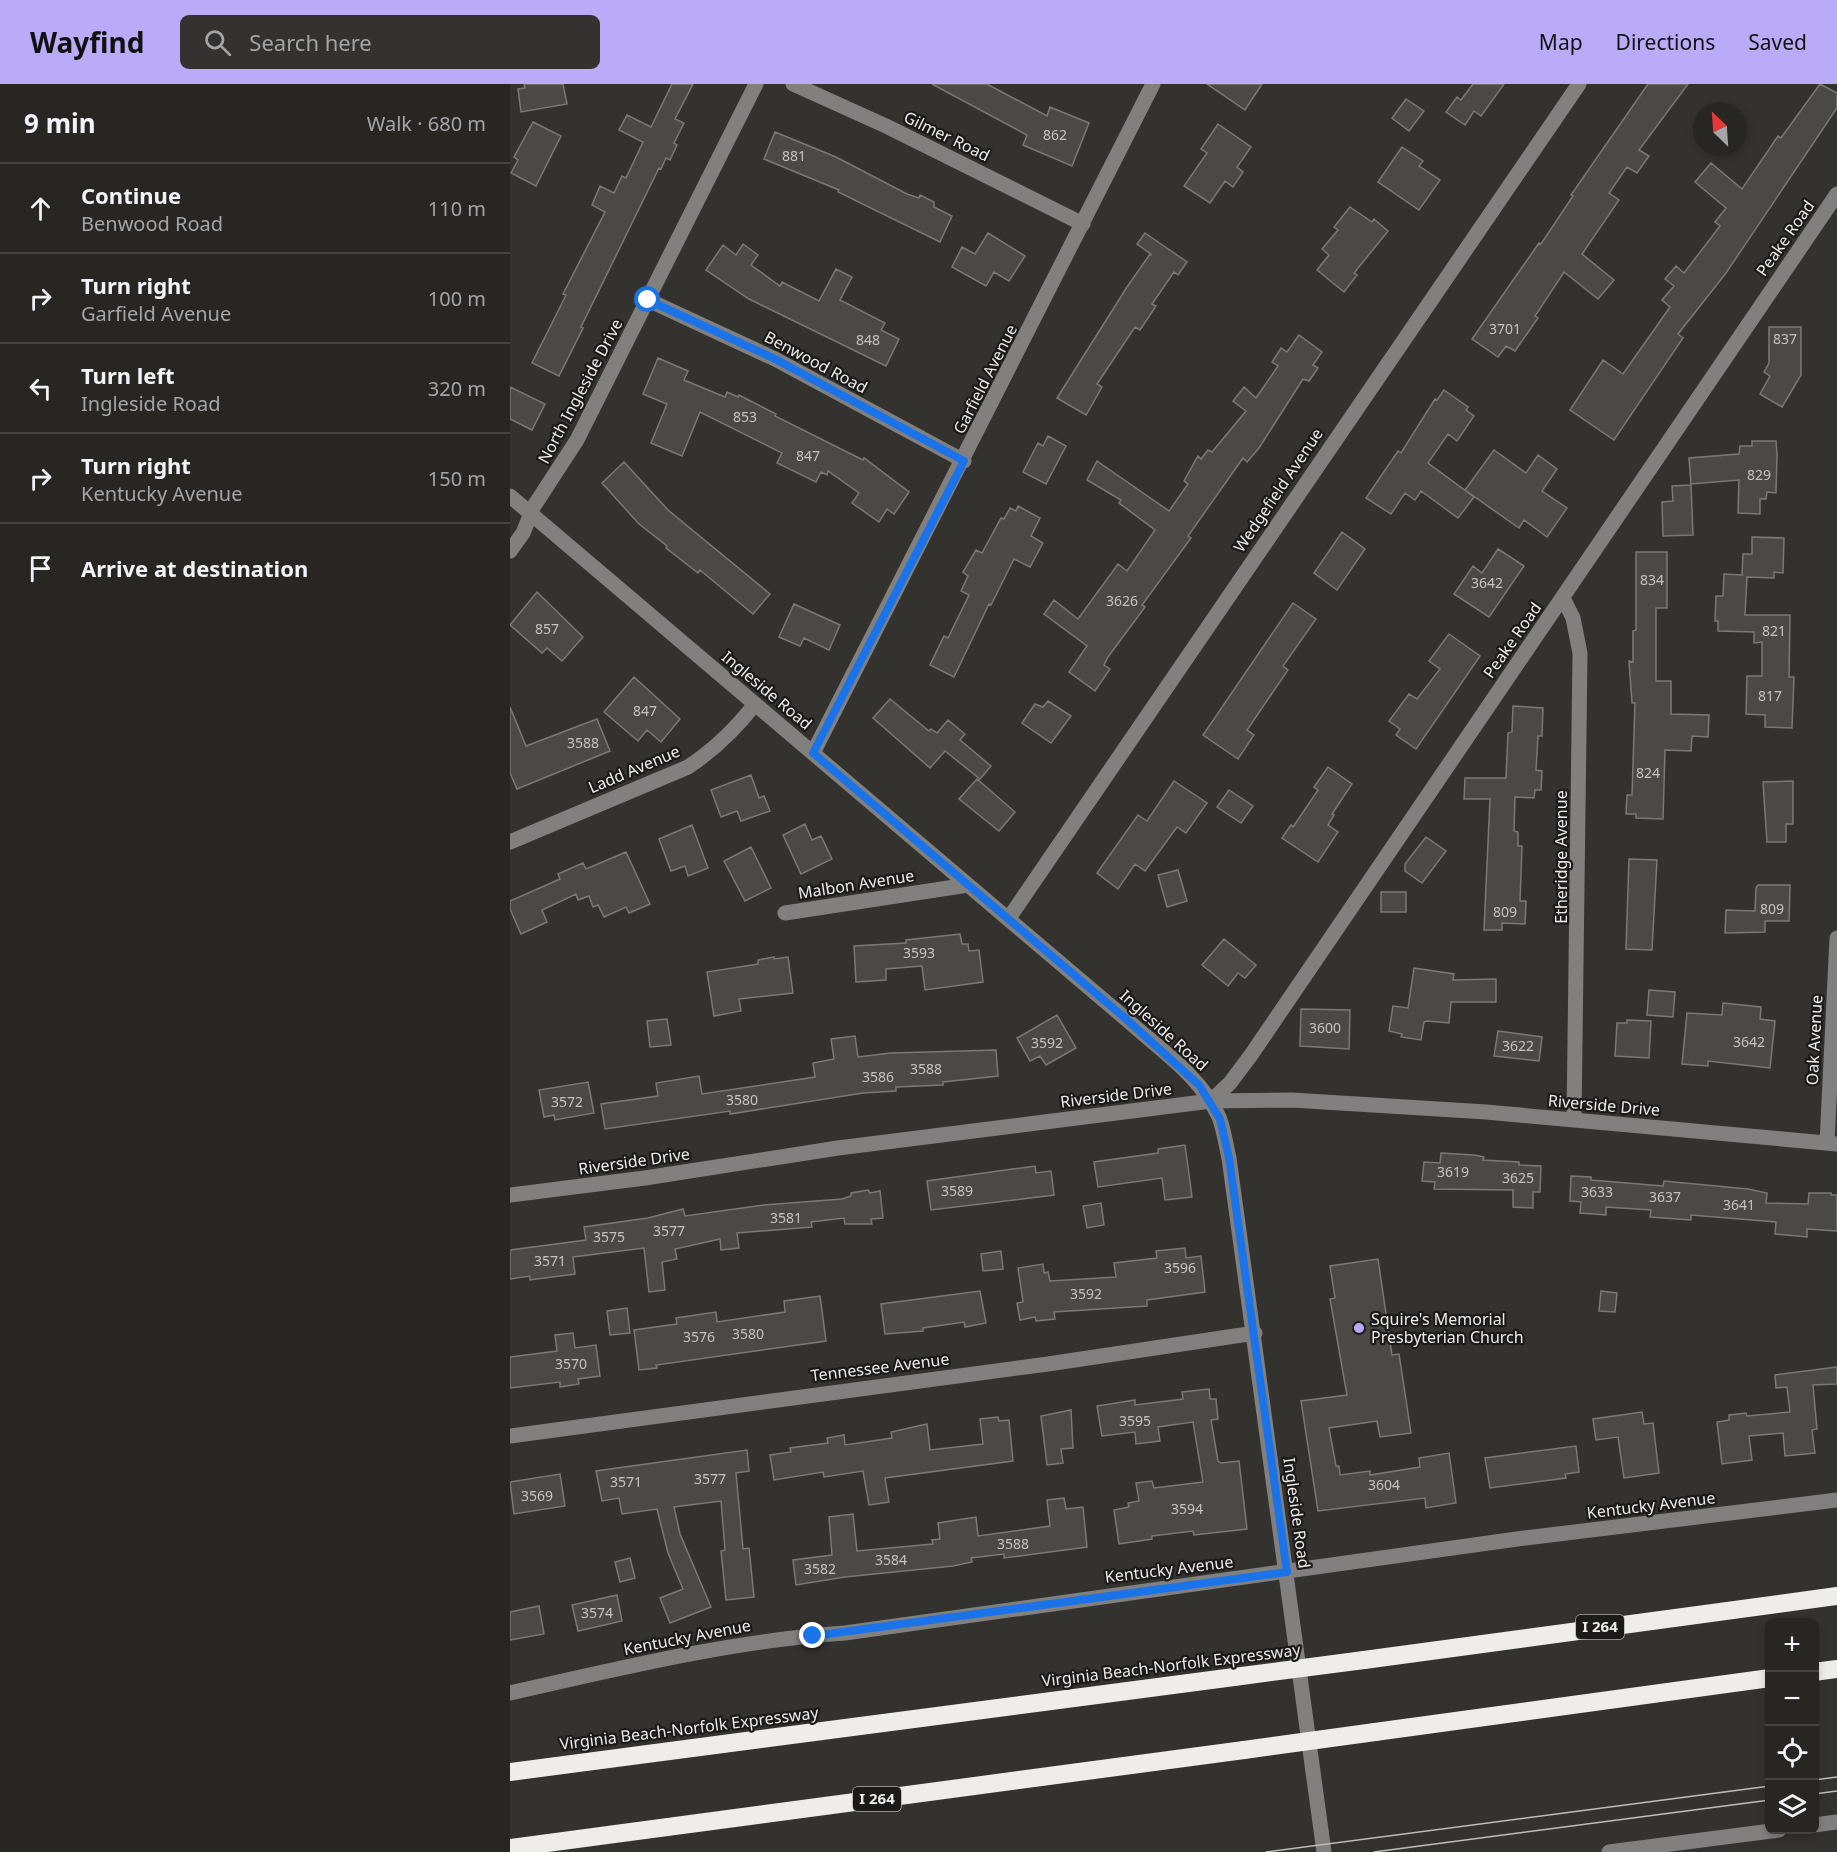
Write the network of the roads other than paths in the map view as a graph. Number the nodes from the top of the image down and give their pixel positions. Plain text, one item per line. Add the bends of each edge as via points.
1 (756, 84) edge
2 (793, 84) edge
3 (1153, 84) edge
4 (1579, 84) edge
5 (1836, 203) edge
6 (1083, 224) junction
7 (648, 300) junction
8 (964, 461) junction
9 (510, 496) edge
10 (531, 513) junction
11 (510, 551) edge
12 (1563, 598) junction
13 (755, 704) junction
14 (813, 753) junction
15 (510, 842) edge
16 (968, 885) junction
17 (785, 913) dead end
18 (1009, 918) junction
19 (1837, 938) edge
20 (1211, 1101) junction
21 (1574, 1120) junction
22 (1832, 1144) edge
23 (510, 1195) edge
24 (1255, 1333) junction
25 (510, 1436) edge
26 (1837, 1500) edge
27 (1287, 1572) junction
28 (1837, 1596) edge
29 (1837, 1669) edge
30 (1819, 1671) edge
31 (1765, 1679) edge
32 (510, 1694) edge
33 (510, 1772) edge
34 (1837, 1822) edge
35 (1819, 1824) edge
36 (1765, 1832) edge
37 (510, 1848) edge
38 (1324, 1852) edge
39 (1610, 1852) edge

1 - 7 street, North Ingleside Drive
2 - 6 street, Gilmer Road
3 - 6 street, Garfield Avenue
4 - 18 street, Wedgefield Avenue
5 - 12 street, Peake Road
6 - 8 street, Garfield Avenue
7 - 8 street, Benwood Road via 775,359
7 - 10 street, North Ingleside Drive via 577,440
8 - 14 street, Garfield Avenue
9 - 10 street, Ingleside Road
10 - 11 street, North Ingleside Drive via 524,533
10 - 13 street, Ingleside Road
12 - 20 street, Peake Road via 1251,1055
12 - 21 street, Etheridge Avenue via 1573,618 1580,653
13 - 14 street, Ingleside Road
13 - 15 street, Ladd Avenue via 713,751 688,767
14 - 16 street, Ingleside Road
16 - 17 street, Malbon Avenue
16 - 18 street, Ingleside Road
18 - 20 street, Ingleside Road via 1199,1085
19 - 22 street, Oak Avenue
20 - 21 street, Riverside Drive via 1292,1100
20 - 23 street, Riverside Drive
20 - 24 street, Ingleside Road via 1220,1119 1229,1158
21 - 22 street, Riverside Drive
24 - 25 street, Tennessee Avenue
24 - 27 street, Ingleside Road
26 - 27 street, Kentucky Avenue
27 - 32 street, Kentucky Avenue via 845,1633 750,1642
27 - 38 street, Ingleside Road
28 - 33 highway, Virginia Beach-Norfolk Expressway / I 264, bridge
29 - 30 highway
31 - 37 highway, I 264, bridge
34 - 35 street
36 - 39 street

